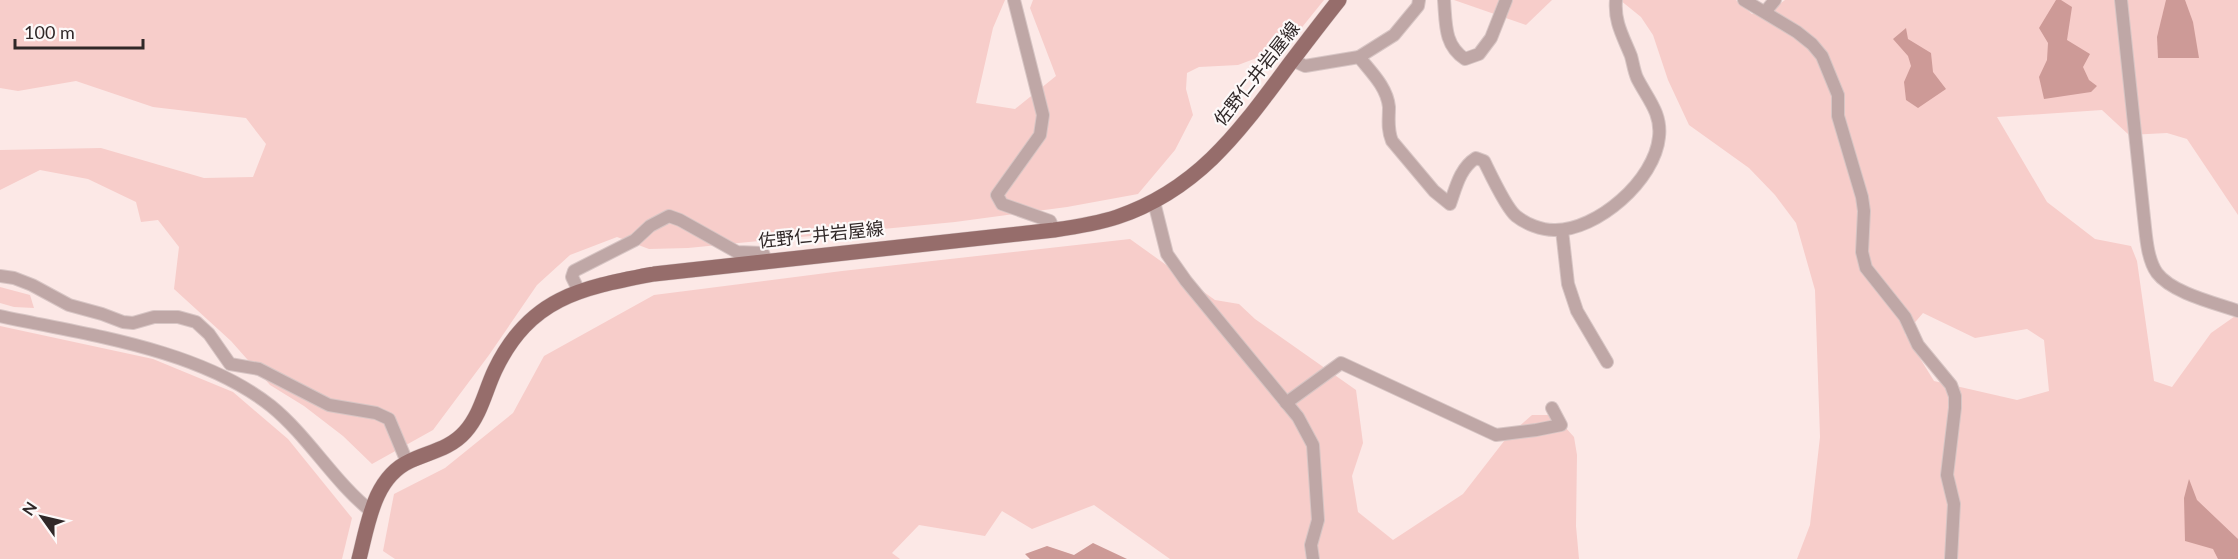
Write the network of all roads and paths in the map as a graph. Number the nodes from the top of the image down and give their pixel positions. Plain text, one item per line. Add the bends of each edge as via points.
1 (1014, 0) edge
2 (1339, 0) edge
3 (1419, 0) edge
4 (1444, 0) edge
5 (1506, 0) edge
6 (1616, 0) edge
7 (1744, 0) edge
8 (1774, 0) edge
9 (2121, 0) edge
10 (1765, 12) junction
11 (1359, 57) junction
12 (1292, 60) junction
13 (1154, 202) junction
14 (1054, 230) junction
15 (1562, 230) junction
16 (766, 260) junction
17 (0, 276) edge
18 (579, 291) junction
19 (2238, 311) edge
20 (0, 316) edge
21 (1607, 362) dead end
22 (1286, 403) junction
23 (1552, 408) dead end
24 (407, 462) junction
25 (372, 512) junction
26 (359, 559) edge
27 (1313, 559) edge
28 (1951, 559) edge

1 - 14 street via 1043,115 1040,135 997,195 1002,204 1050,221
2 - 12 main road, 佐野仁井岩屋線
3 - 11 street via 1394,35
4 - 5 street via 1450,44 1465,59 1479,54 1491,38
6 - 15 street via 1617,25 1660,123 1658,150 1651,165 1623,199 1586,222
7 - 10 street
8 - 10 street
9 - 19 street via 2144,218 2156,272 2173,286
10 - 28 street via 1797,32 1821,56 1838,96 1838,116 1862,197 1866,268 1905,317 1918,345 1951,385 1955,396 1947,475 1953,504
11 - 12 street via 1305,66
11 - 15 street via 1387,97 1392,141 1434,191 1450,204 1460,176 1476,158 1484,161 1513,214 1544,230
12 - 13 main road, 佐野仁井岩屋線 via 1231,141 1188,181
13 - 14 main road, 佐野仁井岩屋線 via 1097,223
13 - 22 street via 1167,254
14 - 16 main road, 佐野仁井岩屋線
15 - 21 street via 1568,284 1577,311
16 - 18 main road, 佐野仁井岩屋線 via 654,274
16 - 18 street via 763,253 737,252 669,216 635,240 574,271 572,277
17 - 24 street via 14,278 69,305 123,322 154,317 196,322 230,364 259,369 329,405 389,419
18 - 24 main road, 佐野仁井岩屋線 via 550,305 520,328 494,372 482,403 453,443
20 - 25 street via 83,333 212,371 280,414 351,495
22 - 23 street via 1341,363 1496,435 1561,425
22 - 27 street via 1313,445 1318,520 1311,545
24 - 25 main road, 佐野仁井岩屋線 via 378,492
25 - 26 main road, 佐野仁井岩屋線

